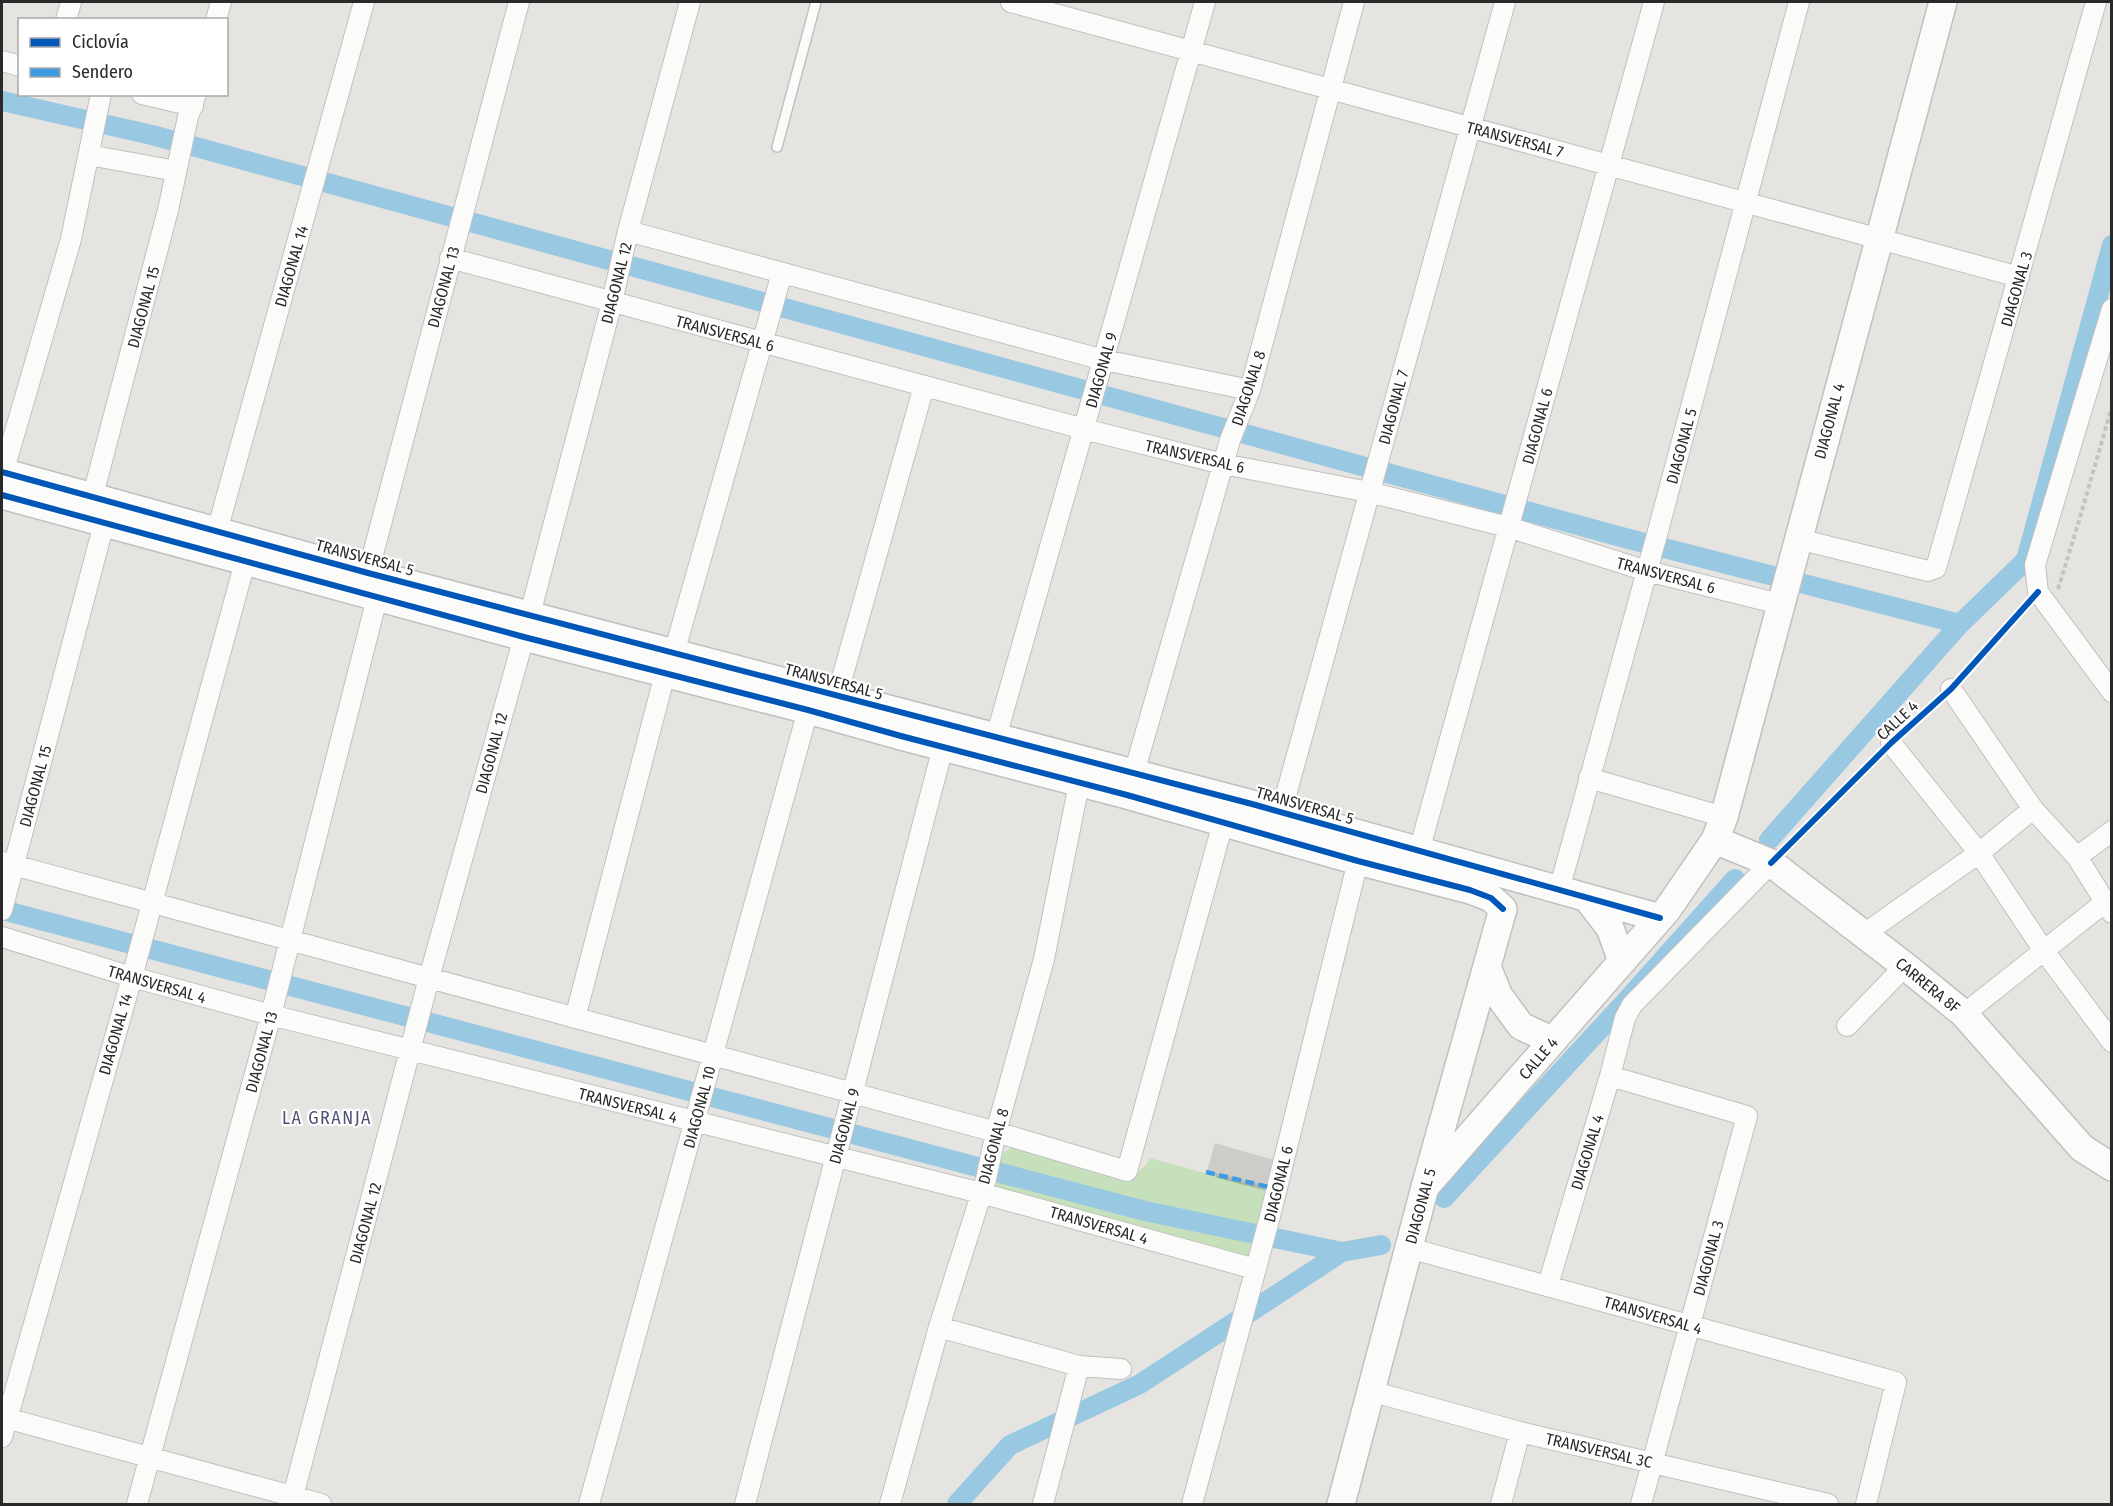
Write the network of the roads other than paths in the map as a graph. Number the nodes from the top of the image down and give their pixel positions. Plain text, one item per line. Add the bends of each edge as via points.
1 (71, 2) edge
2 (221, 2) edge
3 (364, 2) edge
4 (519, 2) edge
5 (690, 2) edge
6 (816, 2) edge
7 (1011, 2) edge
8 (1205, 2) edge
9 (1354, 2) edge
10 (1505, 2) edge
11 (1654, 2) edge
12 (1799, 2) edge
13 (1943, 2) edge
14 (2096, 2) edge
15 (67, 18) edge
16 (217, 18) edge
17 (1191, 51) junction
18 (2, 61) edge
19 (18, 65) edge
20 (1331, 89) junction
21 (150, 96) edge
22 (192, 106) edge
23 (98, 110) edge
24 (1469, 127) junction
25 (777, 147) dead end
26 (89, 155) junction
27 (178, 162) junction
28 (1609, 165) junction
29 (1746, 202) junction
30 (628, 231) junction
31 (1879, 238) junction
32 (452, 252) junction
33 (782, 273) junction
34 (2019, 277) junction
35 (613, 296) junction
36 (2112, 309) edge
37 (763, 343) junction
38 (1101, 367) junction
39 (924, 386) junction
40 (1250, 390) junction
41 (1086, 424) junction
42 (1223, 464) junction
43 (2, 480) edge
44 (1371, 488) junction
45 (98, 510) junction
46 (1510, 520) junction
47 (217, 531) junction
48 (1797, 539) junction
49 (245, 562) junction
50 (1648, 566) junction
51 (368, 573) junction
52 (1784, 589) junction
53 (377, 598) junction
54 (526, 626) junction
55 (670, 664) junction
56 (1951, 689) dead end
57 (2112, 692) edge
58 (837, 696) junction
59 (808, 710) junction
60 (996, 737) junction
61 (1892, 743) dead end
62 (943, 747) junction
63 (1134, 773) junction
64 (1589, 778) junction
65 (1079, 784) junction
66 (2033, 809) junction
67 (1281, 813) junction
68 (1223, 823) junction
69 (1719, 829) junction
70 (2112, 831) edge
71 (1419, 851) junction
72 (1979, 853) junction
73 (2077, 857) junction
74 (1358, 861) junction
75 (1771, 863) junction
76 (8, 864) edge
77 (1556, 889) junction
78 (1587, 897) junction
79 (152, 903) junction
80 (2108, 908) edge
81 (1503, 909) junction
82 (2, 910) edge
83 (1660, 918) junction
84 (1864, 934) junction
85 (2, 937) edge
86 (289, 940) junction
87 (2044, 951) junction
88 (1622, 961) junction
89 (1905, 966) junction
90 (1487, 967) junction
91 (133, 972) junction
92 (428, 984) junction
93 (272, 1010) junction
94 (1964, 1014) junction
95 (575, 1018) junction
96 (1847, 1026) dead end
97 (1553, 1041) junction
98 (2112, 1042) edge
99 (412, 1044) junction
100 (711, 1062) junction
101 (1610, 1076) junction
102 (850, 1102) junction
103 (697, 1114) junction
104 (995, 1139) junction
105 (837, 1152) junction
106 (2112, 1167) edge
107 (983, 1186) junction
108 (1423, 1194) junction
109 (1412, 1238) junction
110 (1255, 1269) junction
111 (1548, 1285) junction
112 (1690, 1326) junction
113 (939, 1327) junction
114 (1079, 1366) junction
115 (1121, 1369) dead end
116 (1370, 1391) junction
117 (3, 1424) edge
118 (1520, 1432) junction
119 (151, 1458) junction
120 (1652, 1463) junction
121 (292, 1501) edge
122 (137, 1504) edge
123 (321, 1504) edge
124 (588, 1504) edge
125 (745, 1504) edge
126 (890, 1504) edge
127 (1043, 1504) edge
128 (1192, 1504) edge
129 (1341, 1504) edge
130 (1501, 1504) edge
131 (1641, 1504) edge
132 (1828, 1504) edge
133 (1866, 1504) edge

1 - 15 street
2 - 16 street
3 - 47 street, DIAGONAL 14
4 - 32 street, DIAGONAL 13
5 - 30 street, DIAGONAL 12
6 - 25 lane
7 - 17 street, TRANSVERSAL 7
8 - 17 street, DIAGONAL 9
9 - 20 street, DIAGONAL 8
10 - 24 street, DIAGONAL 7
11 - 28 street, DIAGONAL 6
12 - 29 street, DIAGONAL 5
13 - 31 street, DIAGONAL 4
14 - 34 street, DIAGONAL 3
17 - 20 street, TRANSVERSAL 7
17 - 38 street, DIAGONAL 9
18 - 19 street
20 - 24 street, TRANSVERSAL 7
20 - 40 street, DIAGONAL 8
21 - 22 street
22 - 27 street, DIAGONAL 15
23 - 26 street
24 - 28 street, TRANSVERSAL 7
24 - 44 street, DIAGONAL 7
26 - 27 street
26 - 43 street via 71,239
27 - 45 street, DIAGONAL 15
28 - 29 street, TRANSVERSAL 7
28 - 46 street, DIAGONAL 6
29 - 31 street, TRANSVERSAL 7
29 - 50 street, DIAGONAL 5
30 - 33 street
30 - 35 street, DIAGONAL 12
31 - 34 street, TRANSVERSAL 7
31 - 48 street, DIAGONAL 4
32 - 35 street, TRANSVERSAL 6
32 - 51 street, DIAGONAL 13
33 - 37 street
33 - 38 street
34 - 48 street, DIAGONAL 3 via 1936,568 1928,571
35 - 37 street, TRANSVERSAL 6
35 - 54 street, DIAGONAL 12
36 - 57 street via 2035,566 2038,592
37 - 39 street, TRANSVERSAL 6
37 - 55 street
38 - 40 street
38 - 41 street, DIAGONAL 9
39 - 41 street, TRANSVERSAL 6
39 - 58 street
40 - 42 street, DIAGONAL 8
41 - 42 street, TRANSVERSAL 6
41 - 60 street, DIAGONAL 9
42 - 44 street, TRANSVERSAL 6
42 - 63 street, DIAGONAL 8
43 - 45 street, TRANSVERSAL 5
44 - 46 street, TRANSVERSAL 6
44 - 67 street, DIAGONAL 7
45 - 47 street, TRANSVERSAL 5
45 - 49 street, TRANSVERSAL 5
45 - 76 street, DIAGONAL 15
46 - 50 street, TRANSVERSAL 6
46 - 71 street, DIAGONAL 6
47 - 51 street, TRANSVERSAL 5
48 - 52 street, DIAGONAL 4
49 - 53 street, TRANSVERSAL 5
49 - 79 street, DIAGONAL 14
50 - 52 street, TRANSVERSAL 6
50 - 64 street, DIAGONAL 5
51 - 54 street, TRANSVERSAL 5
52 - 69 street, DIAGONAL 4
53 - 54 street, TRANSVERSAL 5
53 - 86 street, DIAGONAL 13
54 - 55 street, TRANSVERSAL 5
54 - 92 street, DIAGONAL 12
55 - 58 street, TRANSVERSAL 5
55 - 59 street, TRANSVERSAL 5
55 - 95 street
56 - 66 street
58 - 60 street, TRANSVERSAL 5
59 - 62 street, TRANSVERSAL 5
59 - 100 street, DIAGONAL 10
60 - 63 street, TRANSVERSAL 5
61 - 72 street
62 - 65 street, TRANSVERSAL 5
62 - 102 street, DIAGONAL 9
63 - 67 street, TRANSVERSAL 5
64 - 69 street
64 - 77 street, DIAGONAL 5
65 - 68 street, TRANSVERSAL 5
65 - 104 street, DIAGONAL 8 via 1044,959
66 - 72 street
66 - 73 street
67 - 71 street, TRANSVERSAL 5
68 - 74 street, TRANSVERSAL 5
68 - 104 street via 1127,1171
69 - 75 street, CARRERA 8F
69 - 83 street, CALLE 4
70 - 73 street
71 - 77 street, TRANSVERSAL 5
72 - 84 street
72 - 87 street
73 - 80 street
74 - 81 street, TRANSVERSAL 5 via 1470,890 1491,898
74 - 110 street, DIAGONAL 6
75 - 84 street, CARRERA 8F
75 - 101 street, DIAGONAL 4 via 1632,1005
76 - 79 street
76 - 82 street, DIAGONAL 15
77 - 78 street, TRANSVERSAL 5
77 - 81 street via 1522,895
78 - 83 street, TRANSVERSAL 5
78 - 88 street via 1610,928
79 - 86 street
79 - 91 street, DIAGONAL 14
80 - 87 street
81 - 90 street, DIAGONAL 5
83 - 88 street, CALLE 4
84 - 89 street, CARRERA 8F
85 - 91 street, TRANSVERSAL 4
86 - 92 street
86 - 93 street, DIAGONAL 13
87 - 94 street
87 - 98 street
88 - 97 street, CALLE 4
89 - 94 street, CARRERA 8F
89 - 96 street
90 - 97 street via 1498,996 1521,1026
90 - 108 street, DIAGONAL 5
91 - 93 street, TRANSVERSAL 4
91 - 117 street, DIAGONAL 14
92 - 95 street
92 - 99 street, DIAGONAL 12
93 - 99 street, TRANSVERSAL 4
93 - 119 street, DIAGONAL 13
94 - 106 street, CARRERA 8F via 2082,1148
95 - 100 street
97 - 108 street, CALLE 4
99 - 103 street, TRANSVERSAL 4
99 - 121 street, DIAGONAL 12
100 - 102 street
100 - 103 street, DIAGONAL 10
101 - 111 street, DIAGONAL 4
101 - 112 street, DIAGONAL 3 via 1747,1116
102 - 104 street
102 - 105 street, DIAGONAL 9
103 - 105 street, TRANSVERSAL 4
103 - 124 street, DIAGONAL 10
104 - 107 street, DIAGONAL 8
105 - 107 street, TRANSVERSAL 4
105 - 125 street, DIAGONAL 9
107 - 110 street, TRANSVERSAL 4
107 - 113 street, DIAGONAL 8
108 - 109 street, DIAGONAL 5
109 - 111 street, TRANSVERSAL 4
109 - 116 street, DIAGONAL 5
110 - 128 street, DIAGONAL 6
111 - 112 street, TRANSVERSAL 4
112 - 120 street, DIAGONAL 3
112 - 133 street, TRANSVERSAL 4 via 1896,1382
113 - 114 street
113 - 126 street, DIAGONAL 8
114 - 115 street
114 - 127 street
116 - 118 street, TRANSVERSAL 3C
116 - 129 street, DIAGONAL 5
117 - 119 street
118 - 120 street, TRANSVERSAL 3C
118 - 130 street
119 - 121 street
119 - 122 street, DIAGONAL 13
120 - 131 street, DIAGONAL 3
120 - 132 street, TRANSVERSAL 3C
121 - 123 street

